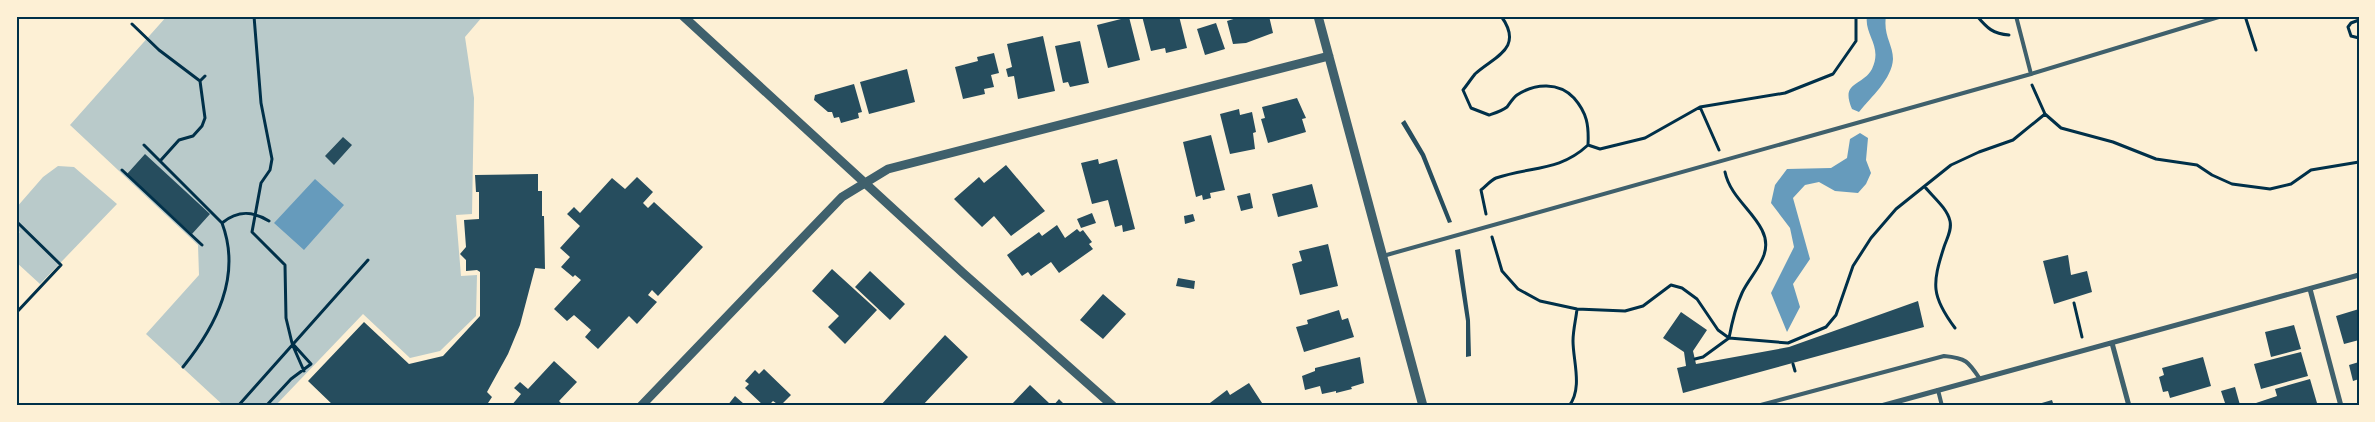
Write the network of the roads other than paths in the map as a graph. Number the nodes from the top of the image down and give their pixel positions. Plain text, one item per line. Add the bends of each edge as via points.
1 (684, 16) edge
2 (1318, 16) edge
3 (2016, 16) edge
4 (2222, 16) edge
5 (1329, 56) junction
6 (2031, 74) junction
7 (864, 184) junction
8 (1381, 257) junction
9 (2359, 276) edge
10 (2310, 289) junction
11 (2112, 343) junction
12 (1980, 379) junction
13 (1938, 390) junction
14 (641, 406) edge
15 (1113, 406) edge
16 (1423, 406) edge
17 (1757, 406) edge
18 (1881, 406) edge
19 (1942, 406) edge
20 (2129, 406) edge
21 (2341, 406) edge

1 - 7 street
2 - 5 street
3 - 6 lane
4 - 6 lane
5 - 7 street via 888,169
5 - 8 street
6 - 8 lane
7 - 14 street via 842,198
7 - 15 street
8 - 16 street
9 - 10 street
10 - 11 street
10 - 21 street
11 - 12 street
11 - 20 street
12 - 13 street
12 - 17 lane via 1968,362 1944,356
13 - 18 street
13 - 19 lane

